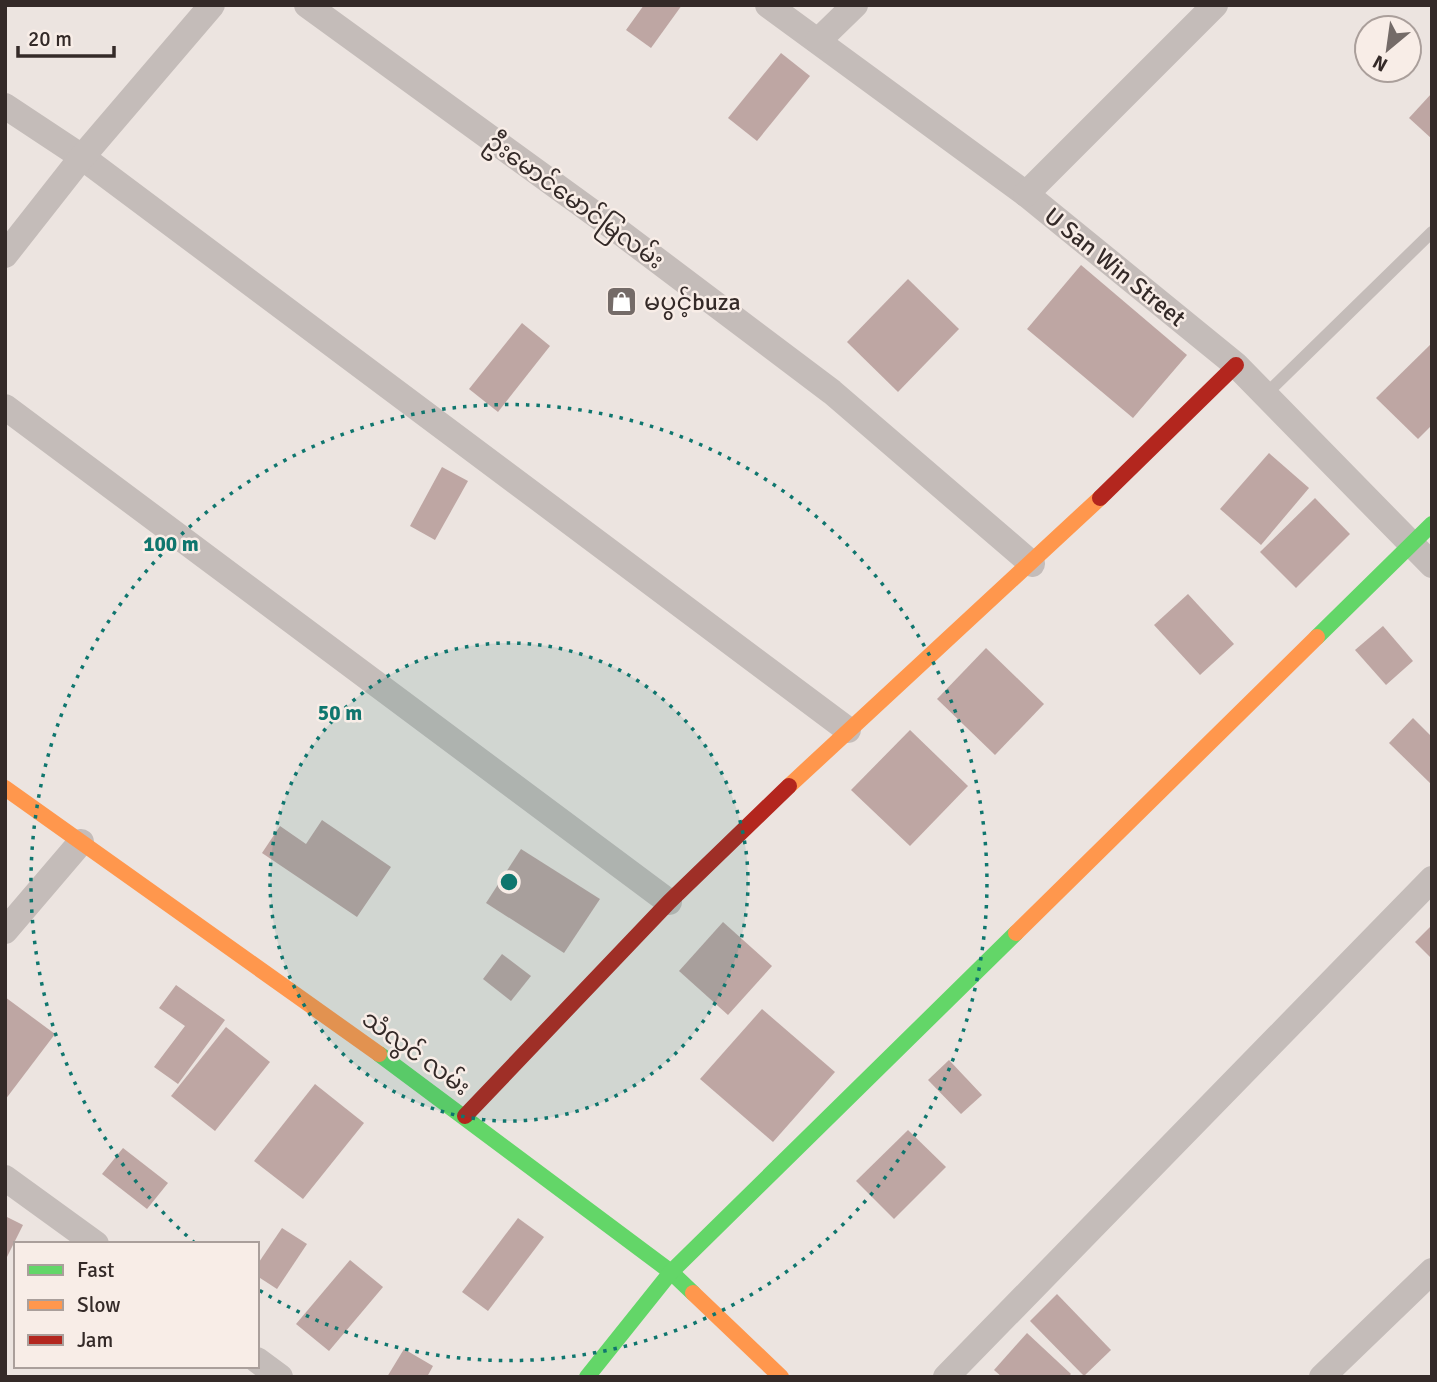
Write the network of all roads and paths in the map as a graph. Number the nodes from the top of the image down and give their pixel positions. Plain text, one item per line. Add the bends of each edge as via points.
1 (212, 5) edge
2 (307, 5) edge
3 (768, 5) edge
4 (855, 5) edge
5 (1215, 5) edge
6 (818, 41) junction
7 (5, 106) edge
8 (82, 157) junction
9 (1026, 194) junction
10 (1432, 232) edge
11 (5, 255) edge
12 (1236, 365) junction
13 (1265, 395) junction
14 (5, 407) edge
15 (1432, 524) edge
16 (1411, 544) junction
17 (1032, 564) junction
18 (1432, 565) edge
19 (848, 730) junction
20 (5, 788) edge
21 (81, 842) junction
22 (1432, 879) edge
23 (669, 901) junction
24 (5, 931) edge
25 (464, 1116) junction
26 (5, 1178) edge
27 (93, 1242) edge
28 (1432, 1271) edge
29 (671, 1272) junction
30 (259, 1361) edge
31 (280, 1377) edge
32 (587, 1377) edge
33 (781, 1377) edge
34 (946, 1377) edge
35 (1322, 1377) edge

1 - 8 street
2 - 17 street, ဦးမောင်မောင်မြလမ်း via 832,393
3 - 6 street, U San Win Street
4 - 6 street
5 - 9 street
6 - 9 street, U San Win Street
7 - 8 street
8 - 11 street
8 - 19 street
9 - 12 street, U San Win Street
10 - 13 lane
12 - 13 street, U San Win Street
12 - 17 street
13 - 16 street, U San Win Street
14 - 23 street
15 - 16 street
16 - 18 street, U San Win Street
16 - 29 street
17 - 19 street
19 - 23 street
20 - 21 street, သံလွင် လမ်း
21 - 24 street
21 - 25 street, သံလွင် လမ်း
22 - 34 street
23 - 25 street
25 - 29 street, သံလွင် လမ်း
26 - 27 street
28 - 35 street
29 - 32 street
29 - 33 street, သံလွင် လမ်း
30 - 31 street

